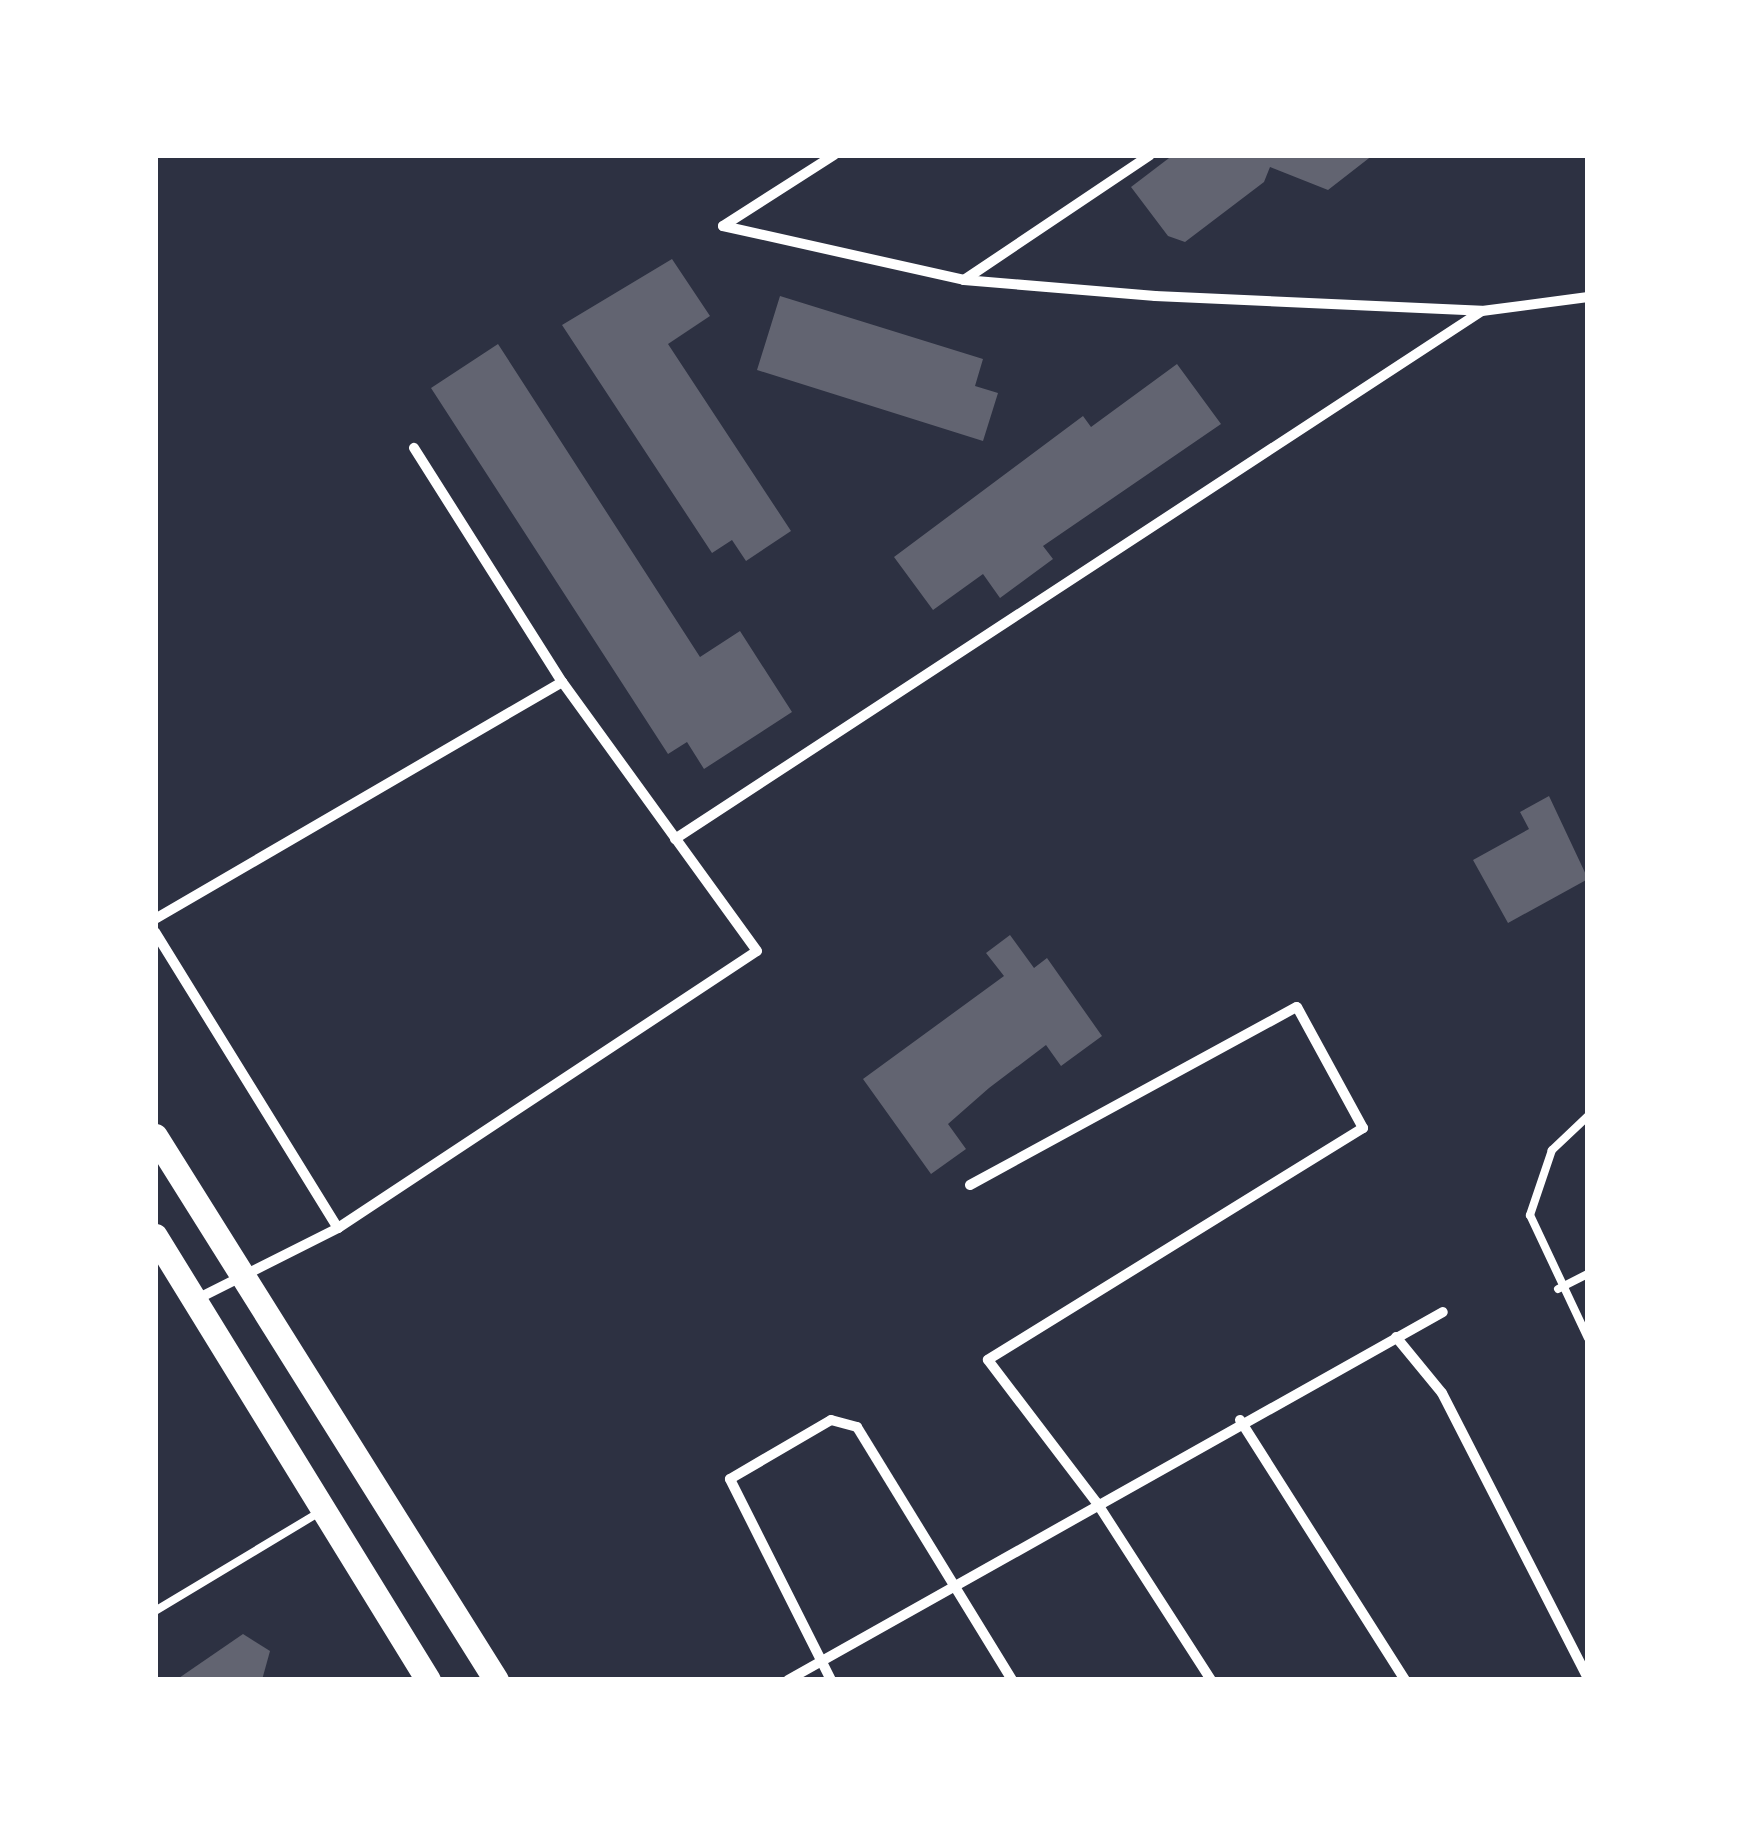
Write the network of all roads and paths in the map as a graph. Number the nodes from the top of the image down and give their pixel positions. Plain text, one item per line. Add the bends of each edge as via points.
1 (834, 155) edge
2 (1150, 155) edge
3 (964, 280) junction
4 (1588, 296) edge
5 (1482, 311) junction
6 (414, 448) dead end
7 (562, 682) junction
8 (675, 840) junction
9 (155, 919) edge
10 (155, 932) edge
11 (1588, 1116) edge
12 (155, 1136) edge
13 (970, 1185) dead end
14 (338, 1228) junction
15 (155, 1236) edge
16 (240, 1274) junction
17 (1588, 1274) edge
18 (1558, 1288) junction
19 (194, 1301) junction
20 (1442, 1312) dead end
21 (1396, 1337) junction
22 (1588, 1338) edge
23 (1240, 1420) junction
24 (1097, 1503) junction
25 (322, 1511) junction
26 (952, 1585) junction
27 (155, 1611) edge
28 (819, 1662) junction
29 (1588, 1678) edge
30 (428, 1680) edge
31 (496, 1680) edge
32 (788, 1680) edge
33 (831, 1680) edge
34 (1012, 1680) edge
35 (1212, 1680) edge
36 (1406, 1680) edge

1 - 3 street via 723,226
2 - 3 street
3 - 5 street
4 - 5 street
5 - 8 street
6 - 7 street
7 - 8 street
7 - 9 street
8 - 14 street via 757,951
10 - 14 street
11 - 18 lane via 1552,1150 1530,1215
12 - 16 main road
13 - 24 street via 1298,1007 1363,1128 988,1360
14 - 16 street
15 - 19 main road
16 - 19 street
16 - 31 main road
17 - 18 lane
18 - 22 lane
19 - 25 main road
20 - 21 street
21 - 23 street
21 - 29 street via 1442,1393
23 - 24 street
23 - 36 street
24 - 26 street
24 - 35 street
25 - 27 lane
25 - 30 main road
26 - 28 street
26 - 28 street via 857,1427 831,1420 737,1468 732,1494
26 - 34 street
28 - 32 street
28 - 33 street

